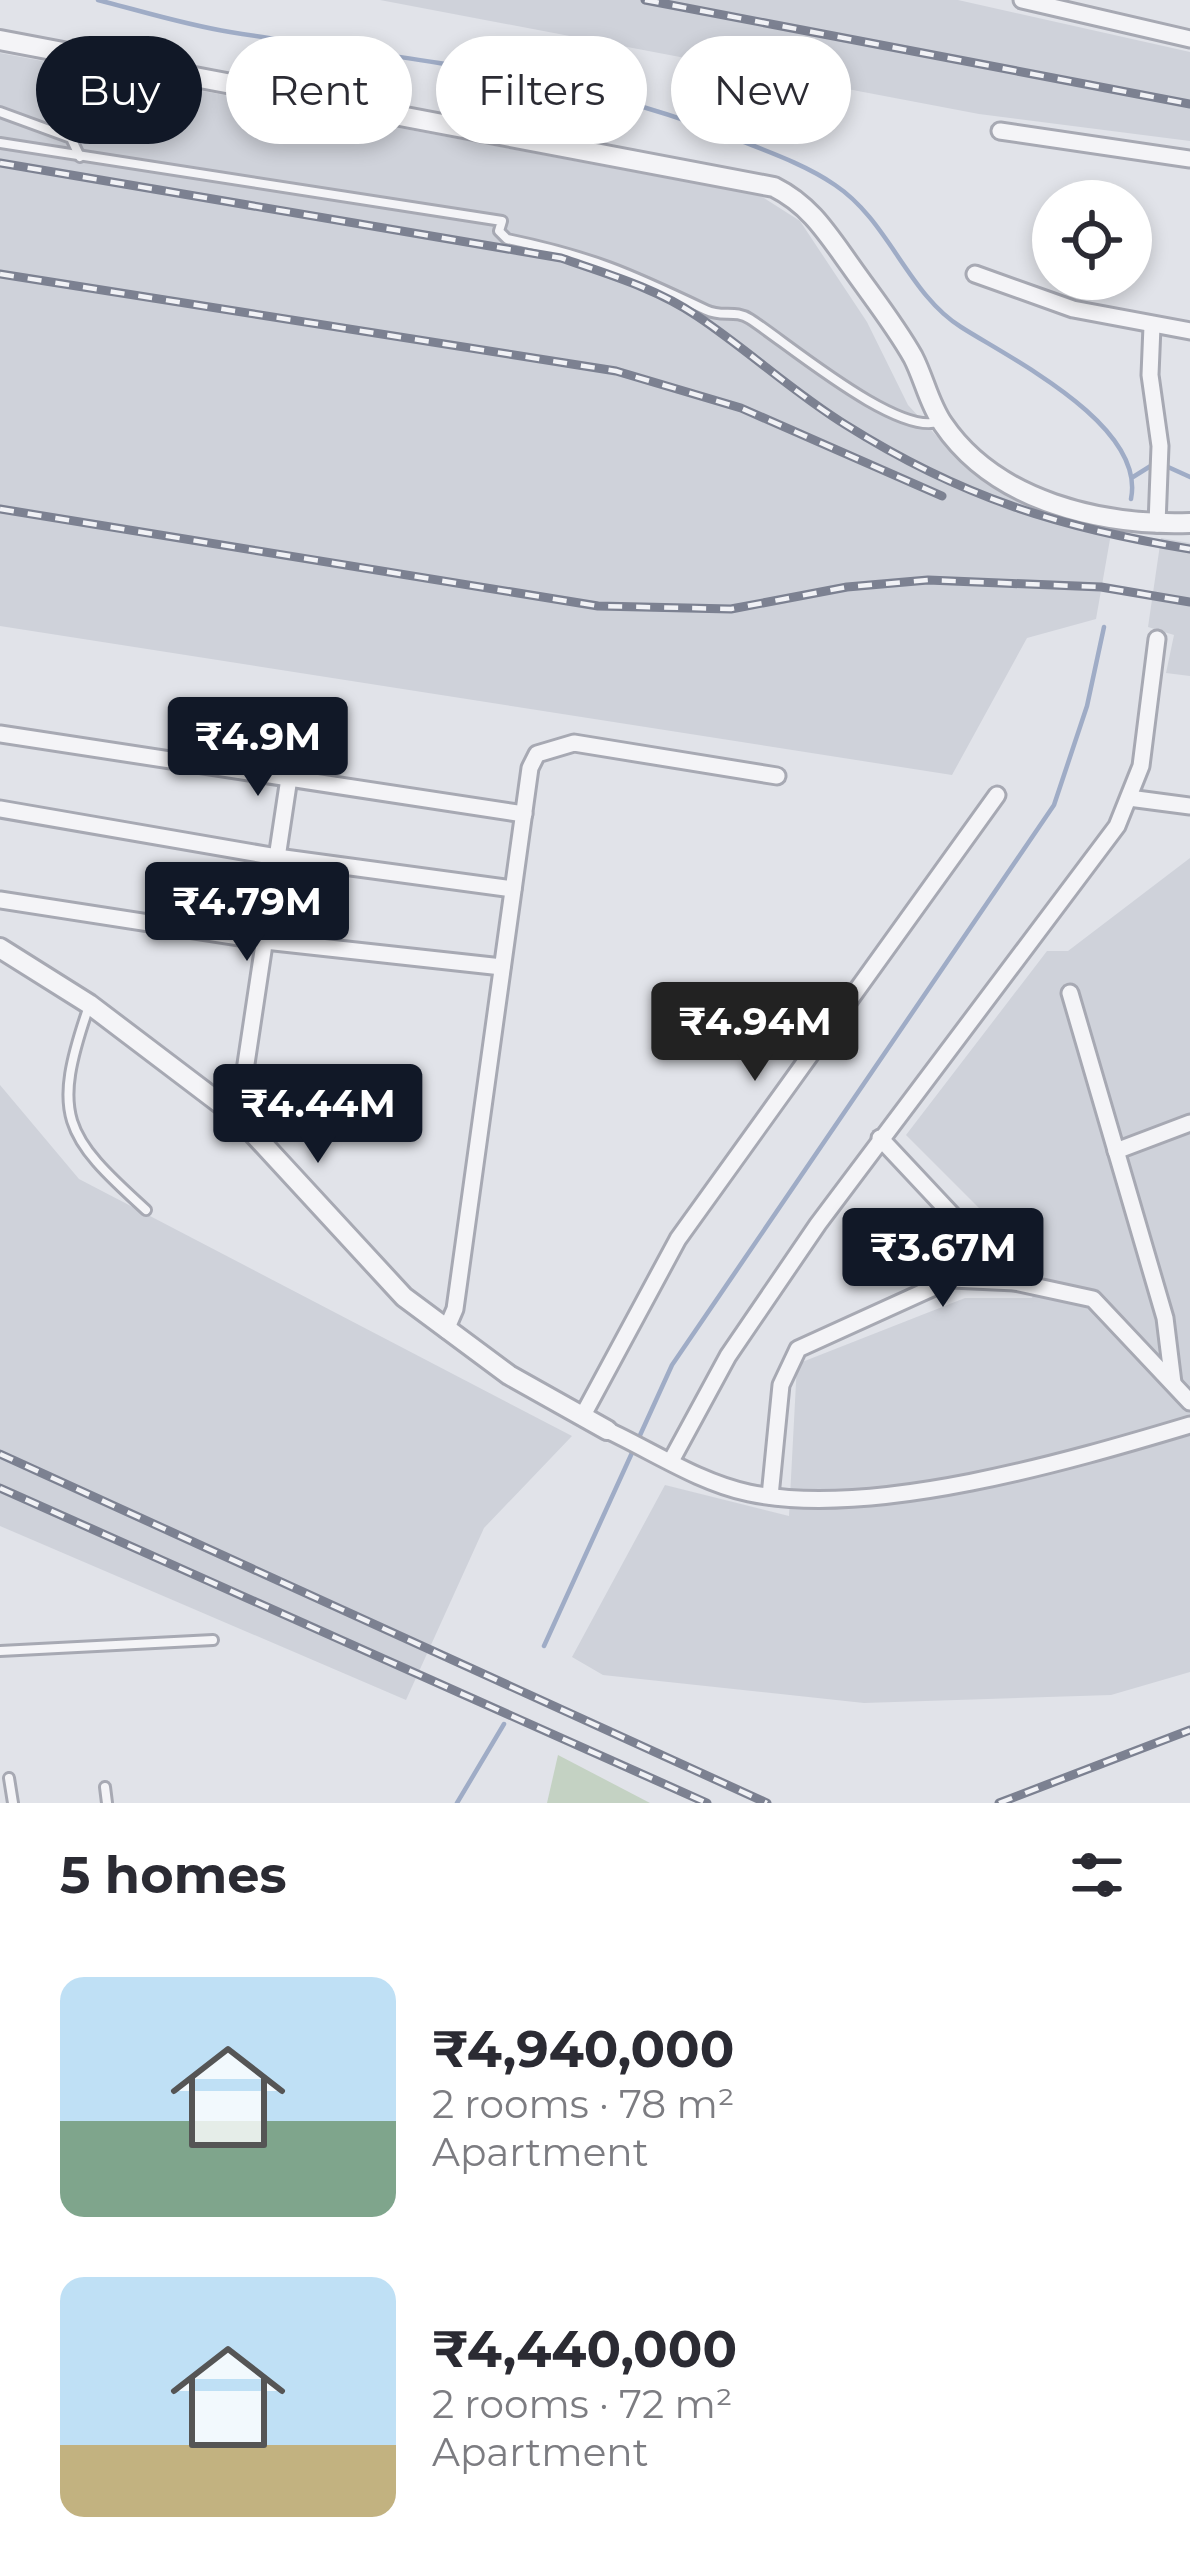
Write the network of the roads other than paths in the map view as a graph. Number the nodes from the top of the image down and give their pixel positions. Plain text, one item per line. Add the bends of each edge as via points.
1 (1022, 0) edge
2 (1115, 0) edge
3 (1042, 2) edge
4 (1110, 21) junction
5 (1190, 39) edge
6 (0, 40) edge
7 (0, 112) edge
8 (1000, 131) dead end
9 (0, 143) edge
10 (80, 158) junction
11 (1190, 159) edge
12 (975, 274) dead end
13 (1152, 326) junction
14 (1190, 331) edge
15 (940, 421) junction
16 (1147, 524) junction
17 (1190, 524) edge
18 (1157, 639) dead end
19 (0, 734) edge
20 (776, 776) dead end
21 (289, 778) junction
22 (997, 795) dead end
23 (1130, 798) junction
24 (1190, 806) edge
25 (0, 809) edge
26 (524, 814) junction
27 (277, 857) junction
28 (514, 889) junction
29 (0, 900) edge
30 (265, 941) junction
31 (0, 948) edge
32 (502, 968) junction
33 (1070, 993) dead end
34 (89, 1004) junction
35 (238, 1117) junction
36 (1190, 1123) edge
37 (880, 1138) junction
38 (1116, 1151) junction
39 (146, 1210) dead end
40 (1016, 1282) junction
41 (446, 1330) junction
42 (1173, 1383) junction
43 (1190, 1402) edge
44 (582, 1417) junction
45 (1190, 1425) edge
46 (607, 1430) joint
47 (664, 1457) junction
48 (770, 1496) junction
49 (213, 1640) dead end
50 (0, 1652) edge
51 (9, 1778) dead end
52 (105, 1787) dead end
53 (13, 1803) edge
54 (107, 1803) edge

1 - 3 street
2 - 4 street
3 - 4 street
4 - 5 street
6 - 15 street via 774,187 820,223 913,357
7 - 10 lane via 71,138
8 - 11 street
9 - 10 lane
10 - 15 lane via 502,220 507,239 604,261 711,313 741,314 885,408 917,424
12 - 13 street via 1058,305
13 - 14 street
13 - 16 street via 1160,463
15 - 16 street via 964,450 1058,506
16 - 17 street
18 - 23 street
19 - 21 street
20 - 26 street via 554,746 530,768
21 - 26 street
21 - 27 street
22 - 44 street via 678,1239
23 - 24 street
23 - 37 street via 1100,854
25 - 27 street
26 - 28 street
27 - 28 street
27 - 30 street
28 - 32 street
29 - 30 street
30 - 32 street
30 - 35 street
31 - 34 street
32 - 41 street
33 - 38 street
34 - 35 street
34 - 39 lane via 69,1075 76,1140
35 - 41 street via 362,1256
36 - 38 street
37 - 40 street
37 - 47 street
38 - 42 street via 1165,1318
40 - 42 street via 1093,1299
40 - 48 street via 952,1279 798,1349 781,1384
41 - 44 street
42 - 43 street
44 - 46 street
45 - 48 street via 949,1483 838,1498
46 - 47 street
47 - 48 street
49 - 50 lane
51 - 53 lane
52 - 54 lane

